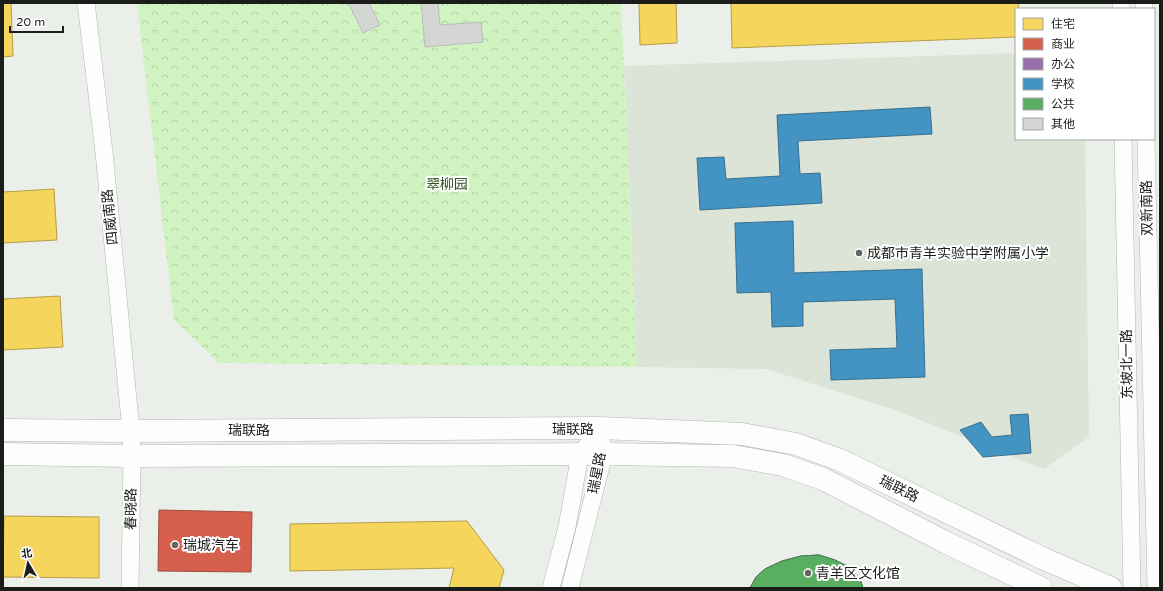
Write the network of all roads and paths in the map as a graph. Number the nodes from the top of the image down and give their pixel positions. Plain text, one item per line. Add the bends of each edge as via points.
1 (86, 3) edge
2 (1122, 140) edge
3 (1146, 140) edge
4 (1153, 156) edge
5 (1123, 158) junction
6 (600, 428) junction
7 (3, 430) edge
8 (131, 431) junction
9 (3, 454) edge
10 (580, 454) junction
11 (604, 454) junction
12 (132, 456) junction
13 (130, 588) edge
14 (551, 588) edge
15 (570, 588) edge
16 (1041, 588) edge
17 (1111, 588) edge
18 (1132, 588) edge
19 (1156, 588) edge

1 - 8 street, 四威南路 via 104,152
2 - 5 street, 东坡北一路
3 - 4 street, 双新南路
4 - 5 street
4 - 19 street, 双新南路
5 - 18 street, 东坡北一路
6 - 8 main road, 瑞联路
6 - 10 street, 瑞星路
6 - 11 street, 瑞星路
6 - 17 main road, 瑞联路 via 742,434 796,444 840,460 1042,558
7 - 8 main road, 瑞联路
8 - 12 street, 春晓路
9 - 12 main road, 瑞联路
10 - 11 main road, 瑞联路
10 - 12 main road, 瑞联路
10 - 14 street, 瑞星路 via 567,527
11 - 15 street, 瑞星路
11 - 16 main road, 瑞联路 via 733,456 782,465 823,479
12 - 13 street, 春晓路

